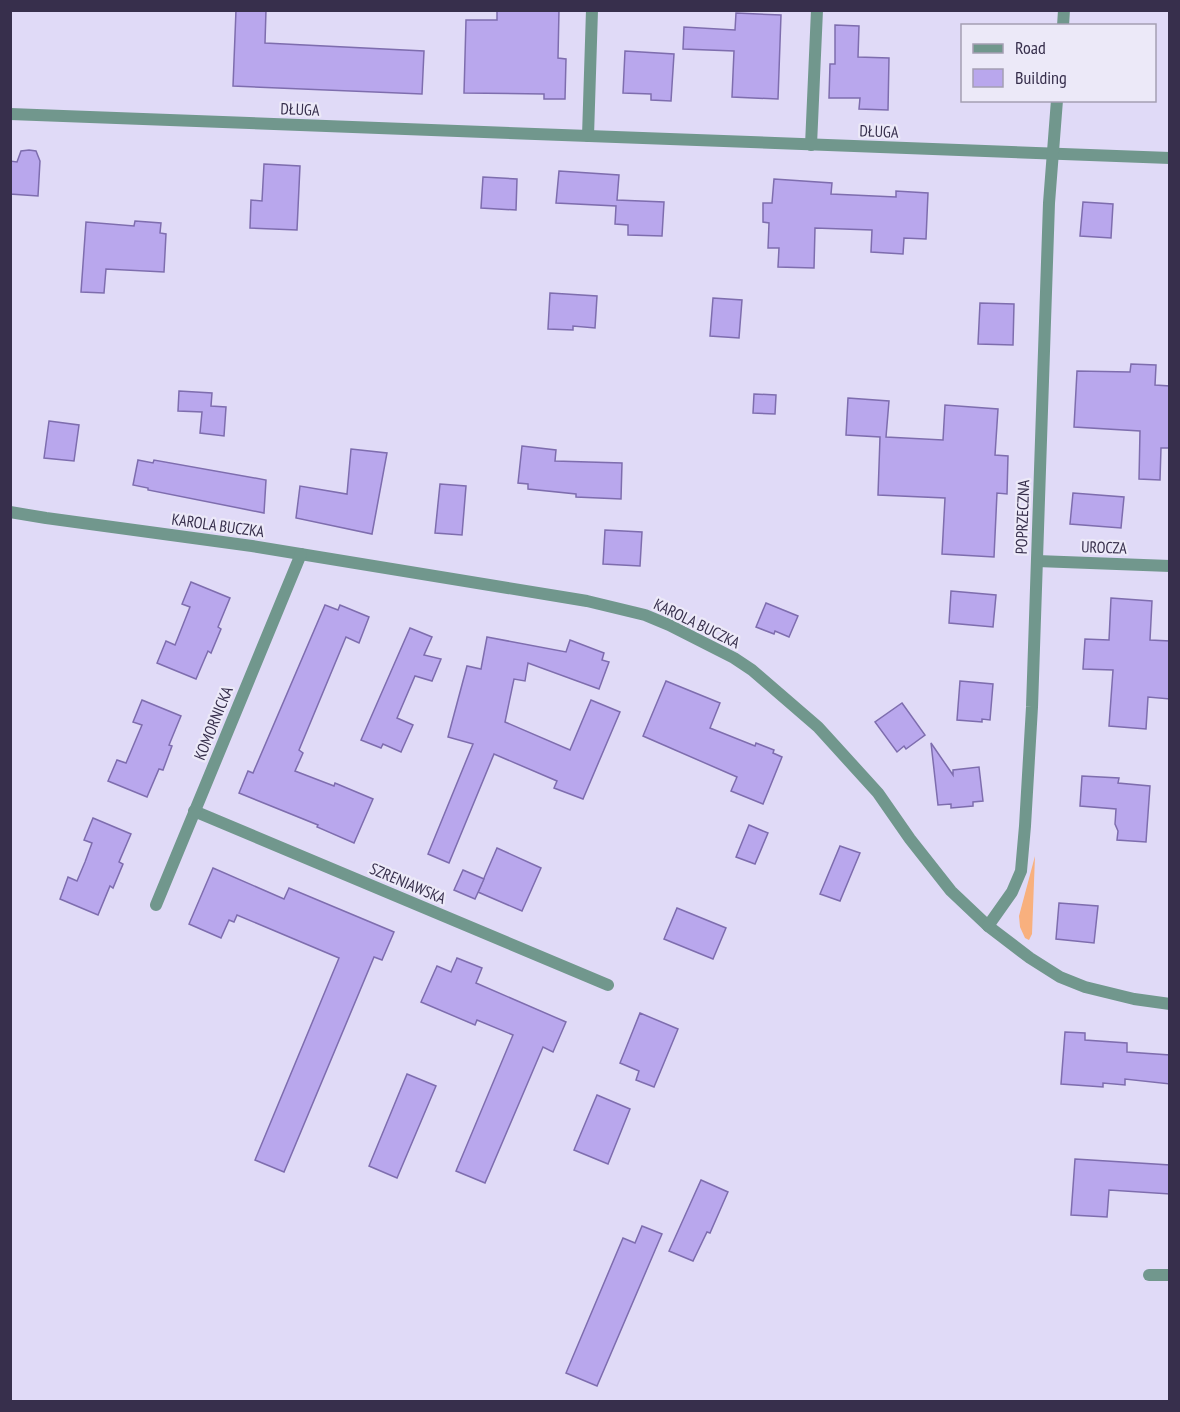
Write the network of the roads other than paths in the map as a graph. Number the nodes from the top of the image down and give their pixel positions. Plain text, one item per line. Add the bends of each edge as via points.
1 (592, 10) edge
2 (817, 10) edge
3 (1058, 102) edge
4 (10, 114) edge
5 (588, 136) junction
6 (811, 145) junction
7 (1053, 155) junction
8 (1170, 158) edge
9 (10, 512) edge
10 (301, 554) junction
11 (1037, 561) junction
12 (1170, 566) edge
13 (194, 811) junction
14 (156, 905) dead end
15 (988, 926) junction
16 (608, 985) dead end
17 (1170, 1004) edge
18 (1149, 1275) dead end
19 (1170, 1275) edge

1 - 5 street
2 - 6 street
3 - 7 street, POPRZECZNA
4 - 5 street, DŁUGA
5 - 6 street, DŁUGA
6 - 7 street, DŁUGA
7 - 8 street, DŁUGA
7 - 11 street, POPRZECZNA
9 - 10 street, KAROLA BUCZKA
10 - 13 street, KOMORNICKA
10 - 15 street, KAROLA BUCZKA via 617,607 669,625 734,658 787,699 838,747 878,793 951,891
11 - 12 street, UROCZA
11 - 15 street, POPRZECZNA via 1021,871 1012,892
13 - 14 street, KOMORNICKA
13 - 16 street, SZRENIAWSKA
15 - 17 street, KAROLA BUCZKA via 1060,977 1109,994
18 - 19 street

